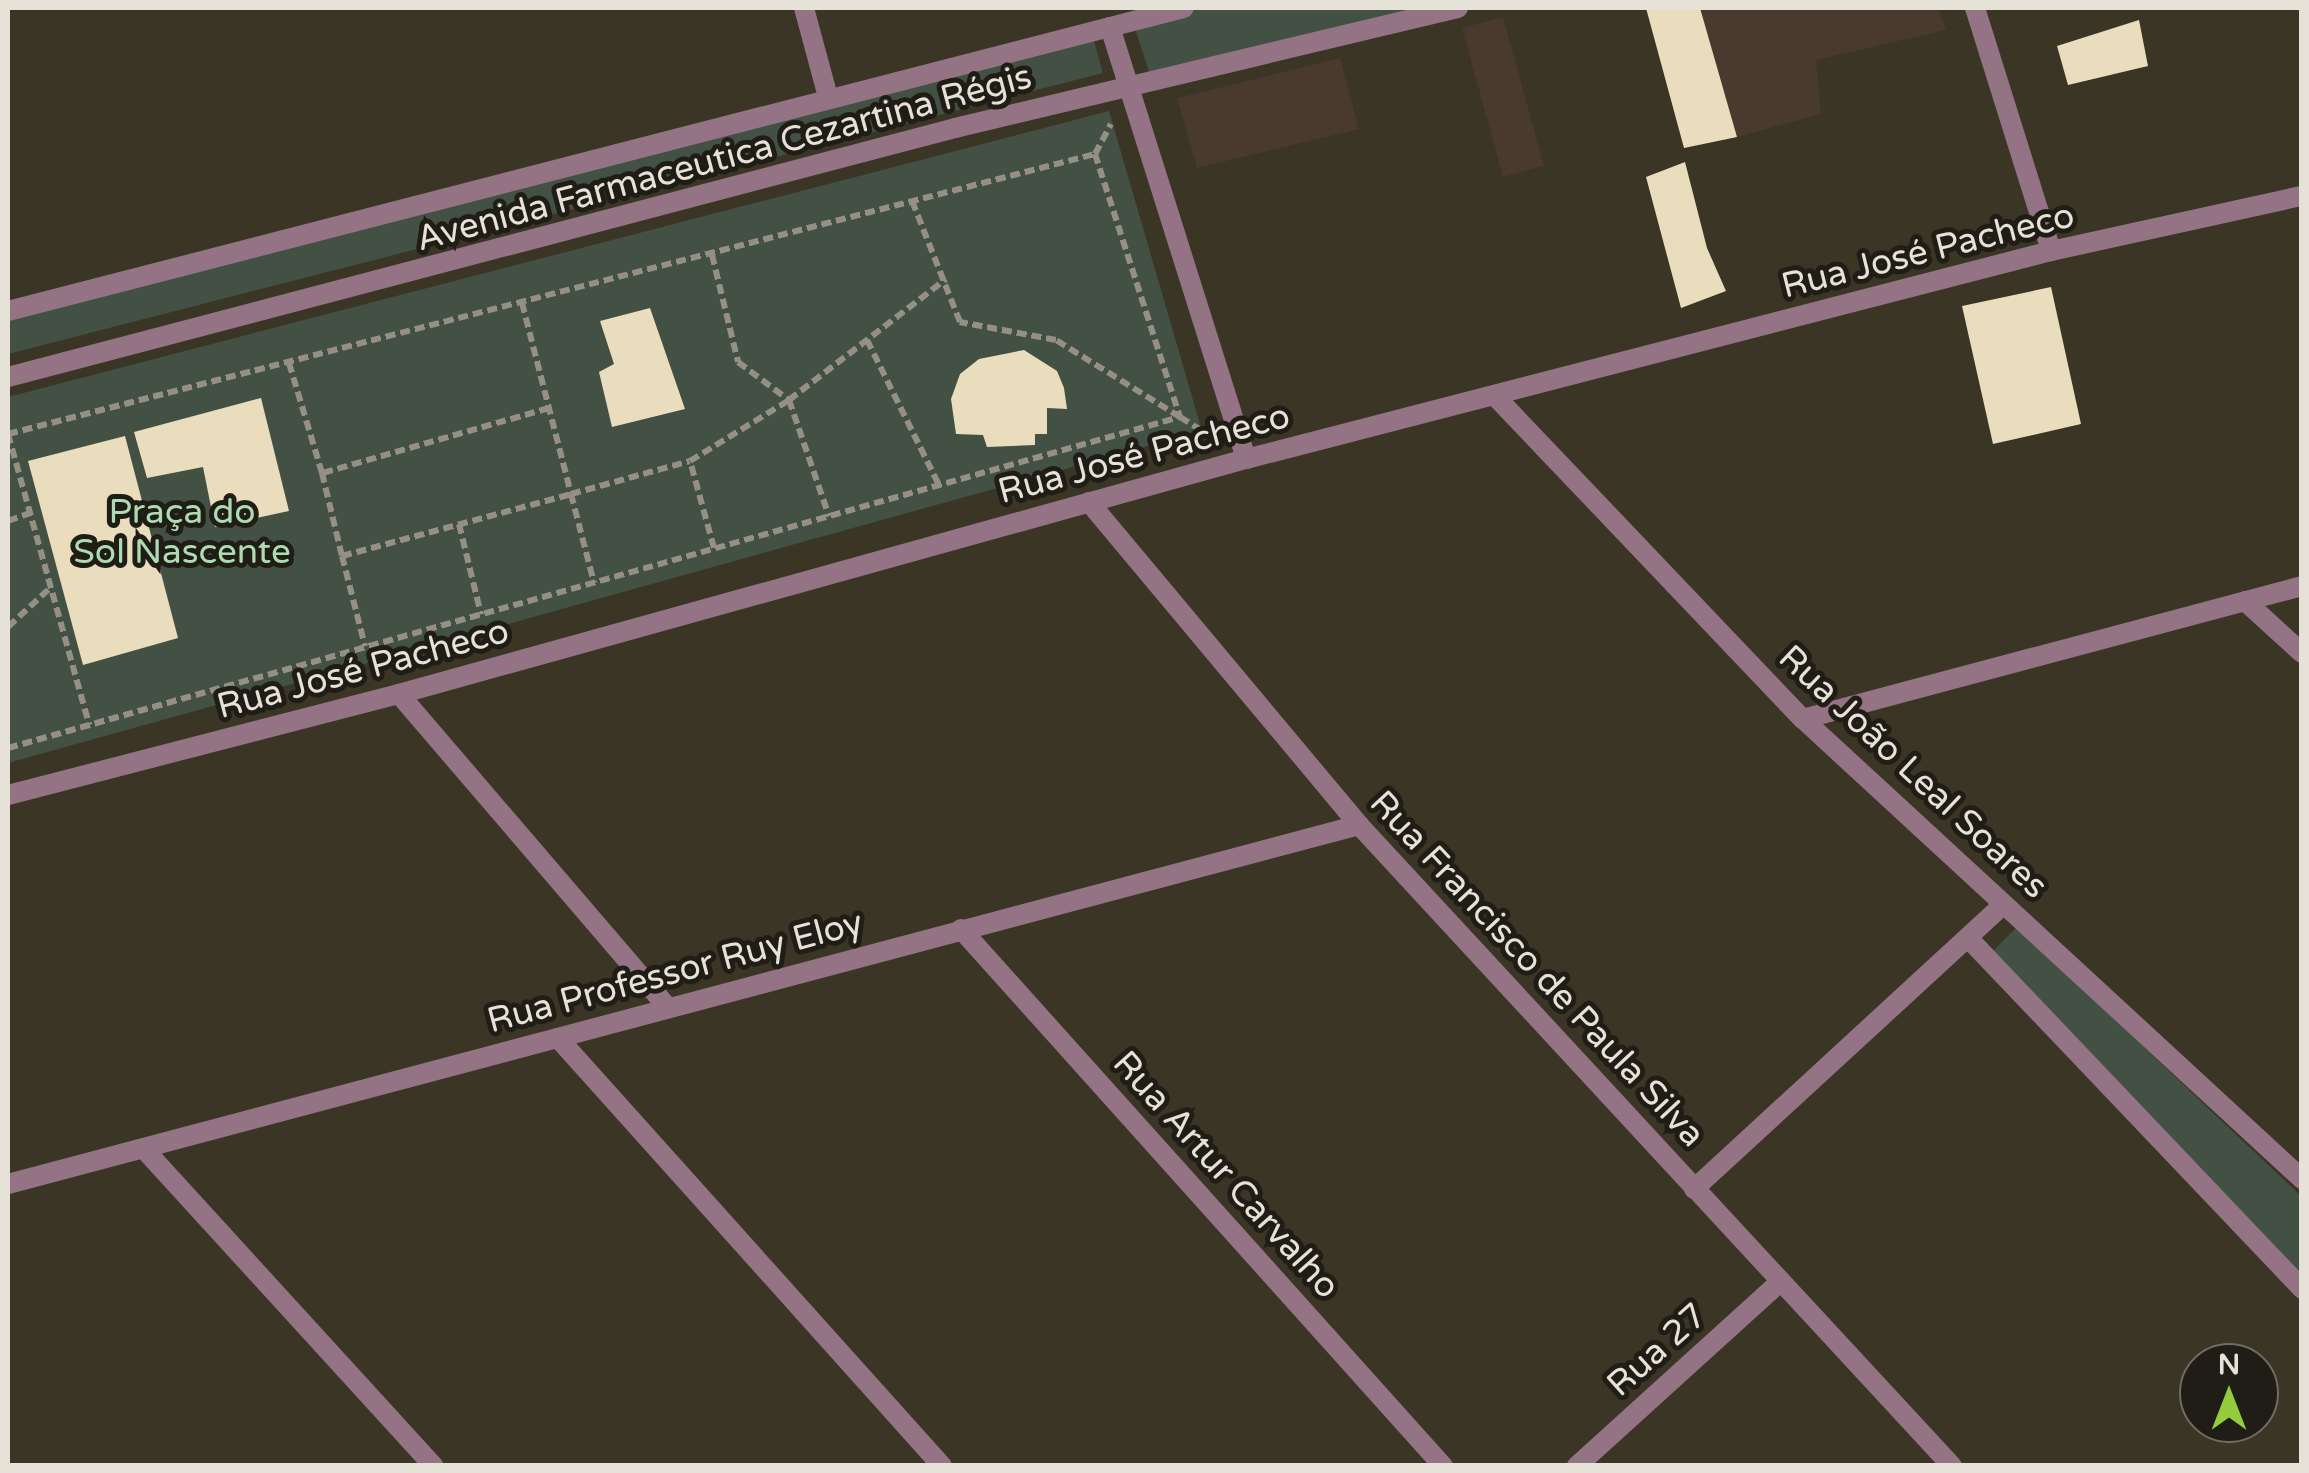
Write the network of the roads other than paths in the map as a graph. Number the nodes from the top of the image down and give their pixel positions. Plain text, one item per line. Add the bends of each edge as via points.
1 (804, 8) edge
2 (1184, 8) edge
3 (1458, 8) edge
4 (1975, 8) edge
5 (1110, 27) junction
6 (1130, 87) junction
7 (828, 97) junction
8 (2302, 196) edge
9 (2051, 251) junction
10 (8, 311) edge
11 (8, 378) edge
12 (1496, 396) junction
13 (1246, 459) junction
14 (1088, 502) junction
15 (2302, 586) edge
16 (2245, 601) junction
17 (2302, 653) edge
18 (400, 694) junction
19 (1803, 719) junction
20 (8, 795) edge
21 (1359, 825) junction
22 (2002, 904) junction
23 (961, 928) junction
24 (1970, 940) junction
25 (667, 1007) junction
26 (558, 1038) junction
27 (144, 1149) junction
28 (2302, 1179) edge
29 (8, 1184) edge
30 (1694, 1189) junction
31 (1780, 1282) junction
32 (2302, 1289) edge
33 (1442, 1465) edge
34 (433, 1466) edge
35 (942, 1466) edge
36 (1577, 1466) edge
37 (1952, 1466) edge

1 - 7 street
2 - 5 street, Avenida Farmaceutica Cezartina Régis
3 - 6 street, Avenida Farmaceutica Cezartina Régis
4 - 9 street
5 - 6 street
5 - 7 street, Avenida Farmaceutica Cezartina Régis
6 - 11 street, Avenida Farmaceutica Cezartina Régis
6 - 13 street
7 - 10 street, Avenida Farmaceutica Cezartina Régis
8 - 9 street, Rua José Pacheco
9 - 12 street, Rua José Pacheco
12 - 13 street, Rua José Pacheco
12 - 19 street, Rua João Leal Soares
13 - 14 street, Rua José Pacheco
14 - 18 street, Rua José Pacheco
14 - 21 street, Rua Francisco de Paula Silva
15 - 16 street
16 - 17 street
16 - 19 street
18 - 20 street, Rua José Pacheco
18 - 25 street
19 - 22 street, Rua João Leal Soares
21 - 23 street, Rua Professor Ruy Eloy
21 - 30 street, Rua Francisco de Paula Silva
22 - 24 street
22 - 28 street, Rua João Leal Soares
23 - 25 street, Rua Professor Ruy Eloy
23 - 33 street, Rua Artur Carvalho
24 - 30 street
24 - 32 street
25 - 26 street, Rua Professor Ruy Eloy
26 - 27 street, Rua Professor Ruy Eloy
26 - 35 street
27 - 29 street, Rua Professor Ruy Eloy
27 - 34 street
30 - 31 street, Rua Francisco de Paula Silva
31 - 36 street, Rua 27
31 - 37 street, Rua Francisco de Paula Silva

